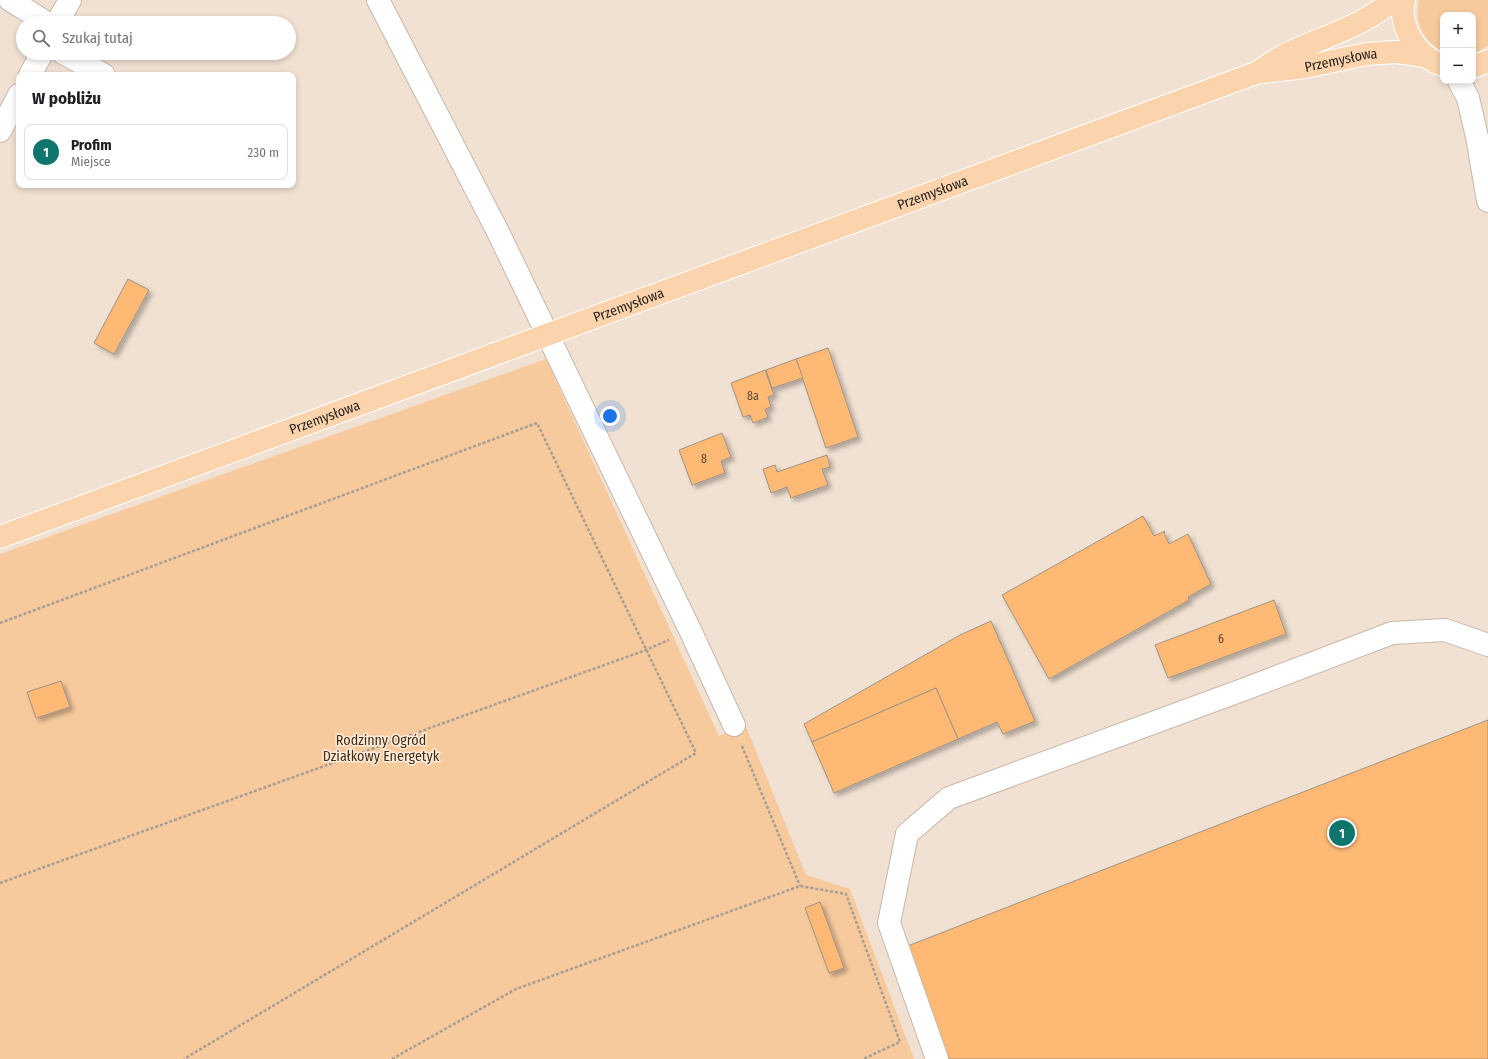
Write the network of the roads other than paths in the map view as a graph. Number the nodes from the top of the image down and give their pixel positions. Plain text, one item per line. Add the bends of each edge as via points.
1 (10, 0) edge
2 (70, 0) edge
3 (378, 0) edge
4 (1392, 0) edge
5 (1404, 0) edge
6 (36, 16) edge
7 (61, 16) edge
8 (38, 60) edge
9 (75, 60) edge
10 (1434, 61) edge
11 (1488, 61) edge
12 (1476, 66) edge
13 (32, 72) edge
14 (96, 72) edge
15 (1256, 73) junction
16 (1461, 84) edge
17 (16, 102) edge
18 (0, 131) edge
19 (1488, 201) edge
20 (548, 335) junction
21 (0, 537) edge
22 (1488, 645) edge
23 (734, 725) road end
24 (937, 1059) edge

1 - 6 street
2 - 7 street
3 - 20 street via 497,230
4 - 15 main road, Przemysłowa via 1382,10 1353,26 1289,52
5 - 10 main road via 1403,16 1406,31 1414,44
8 - 13 street
9 - 14 street
10 - 15 main road, Przemysłowa via 1396,52 1366,54 1304,67
11 - 12 main road
15 - 20 main road, Przemysłowa
16 - 19 street via 1468,98
17 - 18 street
20 - 21 main road, Przemysłowa
20 - 23 street
22 - 24 street via 1445,630 1392,633 949,798 907,834 889,923

